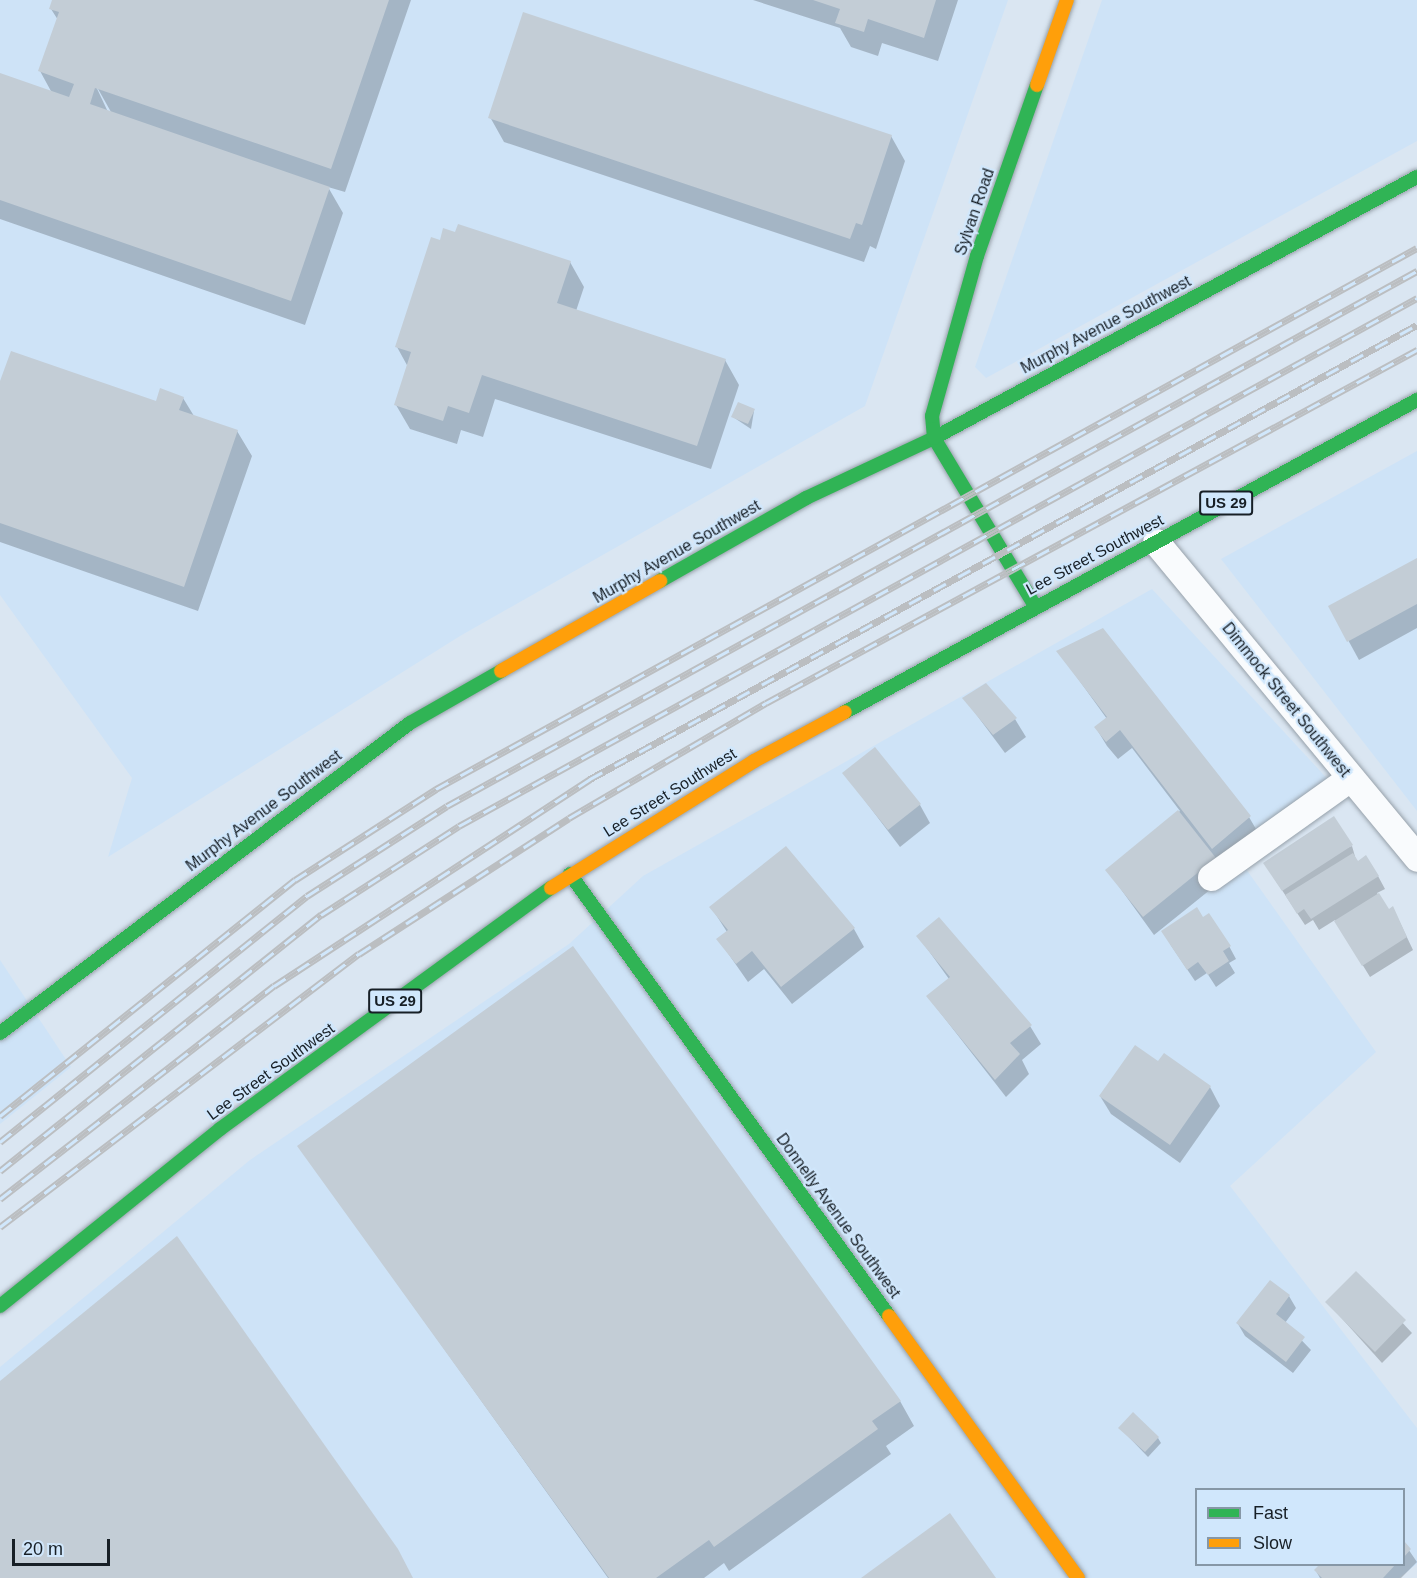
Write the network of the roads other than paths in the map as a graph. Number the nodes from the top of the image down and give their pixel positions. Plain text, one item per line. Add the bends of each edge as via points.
1 (1066, 0) edge
2 (1417, 177) edge
3 (1417, 400) edge
4 (934, 438) junction
5 (1155, 542) junction
6 (1035, 606) junction
7 (1350, 778) junction
8 (1417, 858) edge
9 (570, 874) junction
10 (1211, 877) dead end
11 (0, 1033) edge
12 (0, 1306) edge
13 (1078, 1578) edge

1 - 4 street, Sylvan Road via 937,385
2 - 4 street, Murphy Avenue Southwest
3 - 5 street, Lee Street Southwest / US 29
4 - 6 street
4 - 11 street, Murphy Avenue Southwest via 806,498 410,723
5 - 6 street, Lee Street Southwest / US 29
5 - 7 street, Dimmock Street Southwest
6 - 9 street, Lee Street Southwest / US 29 via 754,761
7 - 8 street, Dimmock Street Southwest
7 - 10 street
9 - 12 street, Lee Street Southwest / US 29 via 220,1129
9 - 13 street, Donnelly Avenue Southwest

